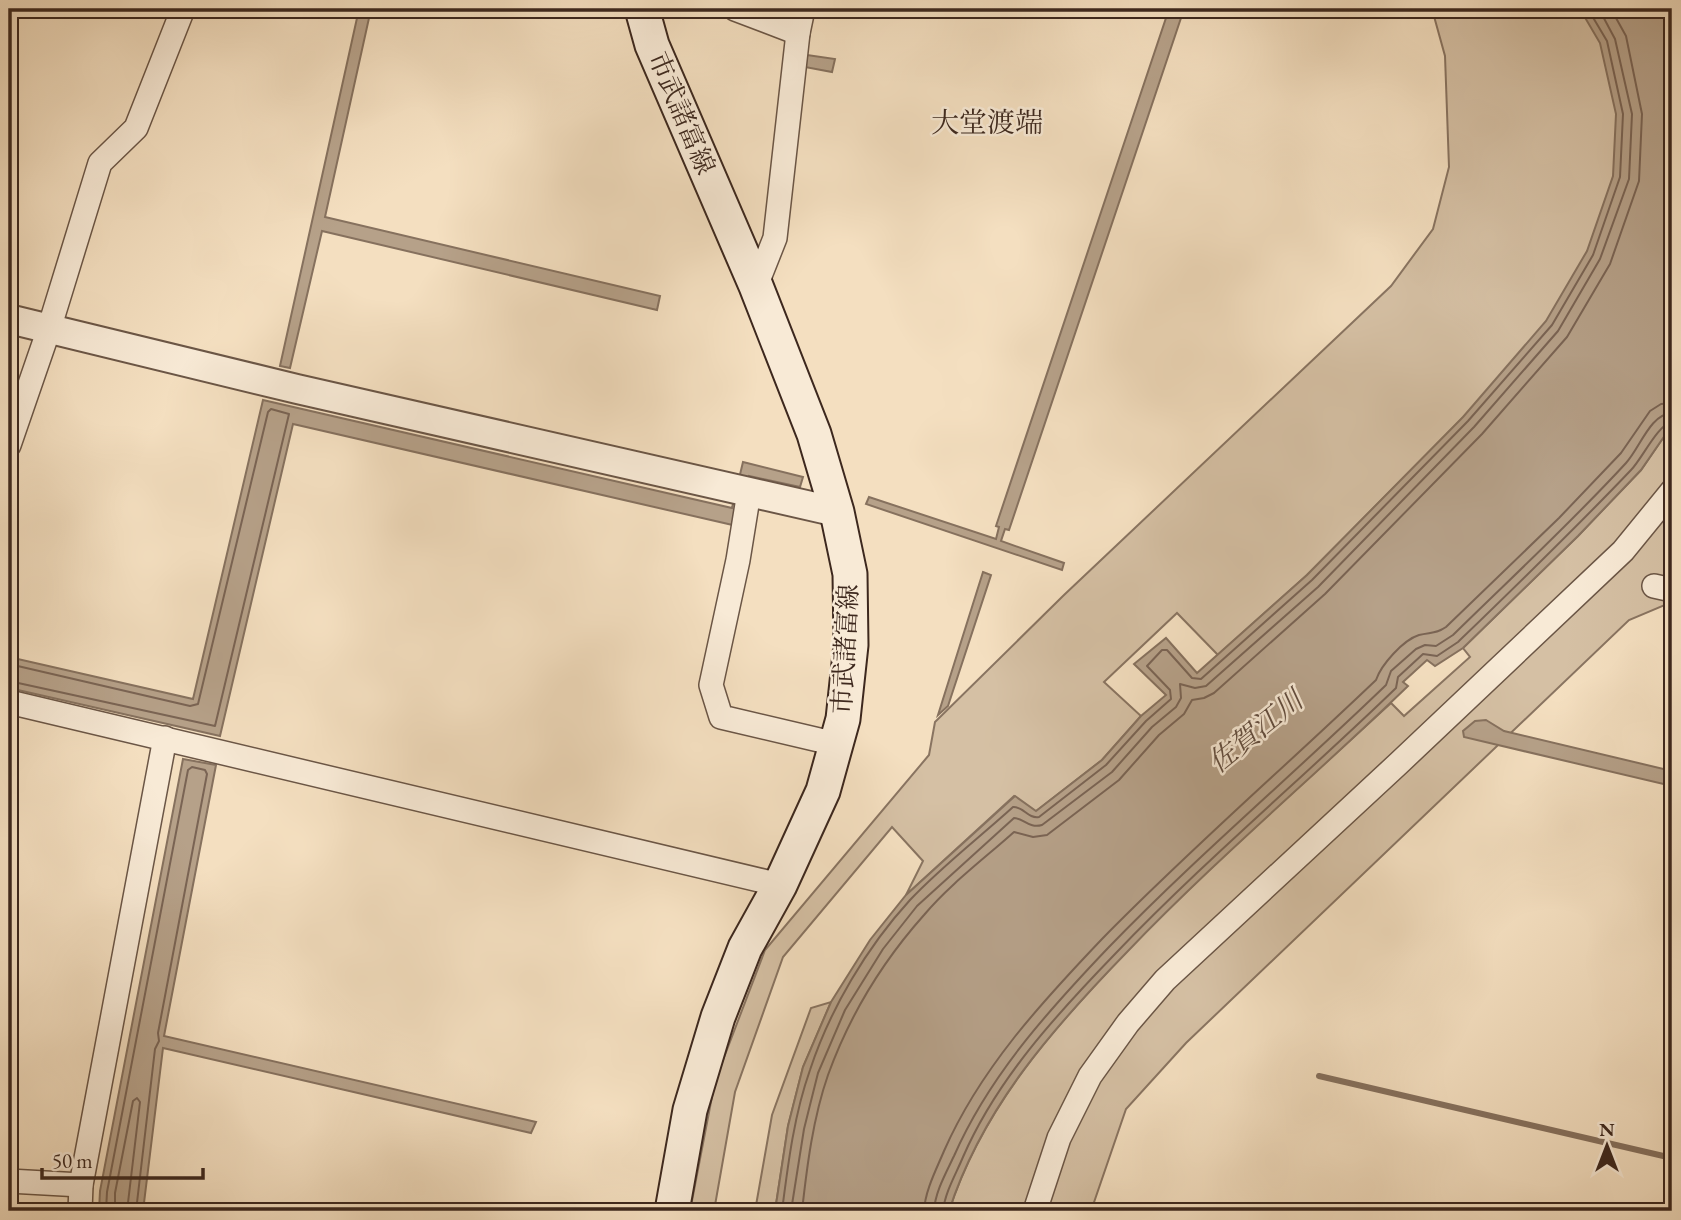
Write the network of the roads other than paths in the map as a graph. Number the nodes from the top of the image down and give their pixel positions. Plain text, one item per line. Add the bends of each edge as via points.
1 (183, 9) edge
2 (642, 9) edge
3 (735, 9) edge
4 (803, 9) edge
5 (798, 33) junction
6 (755, 286) junction
7 (9, 319) edge
8 (49, 329) junction
9 (9, 445) edge
10 (740, 490) junction
11 (1672, 491) edge
12 (837, 512) junction
13 (9, 702) edge
14 (165, 738) junction
15 (836, 744) junction
16 (780, 884) junction
17 (9, 1181) edge
18 (81, 1185) junction
19 (80, 1211) edge
20 (672, 1211) edge
21 (1035, 1211) edge

1 - 8 street via 136,128 100,163
2 - 6 main road, 市武諸富線 via 652,44
3 - 5 street
4 - 5 street
5 - 6 street via 775,238
6 - 12 main road, 市武諸富線 via 814,434
7 - 8 street
8 - 9 street
8 - 10 street
10 - 12 street
10 - 15 street via 738,560 711,685 721,717
11 - 21 street via 1623,551 1165,980 1090,1076 1059,1138
12 - 15 main road, 市武諸富線 via 850,574 851,645
13 - 14 street
14 - 16 street
14 - 18 street
15 - 16 main road, 市武諸富線 via 823,792
16 - 20 main road, 市武諸富線 via 745,948 718,1017 690,1110
17 - 18 street
18 - 19 street

